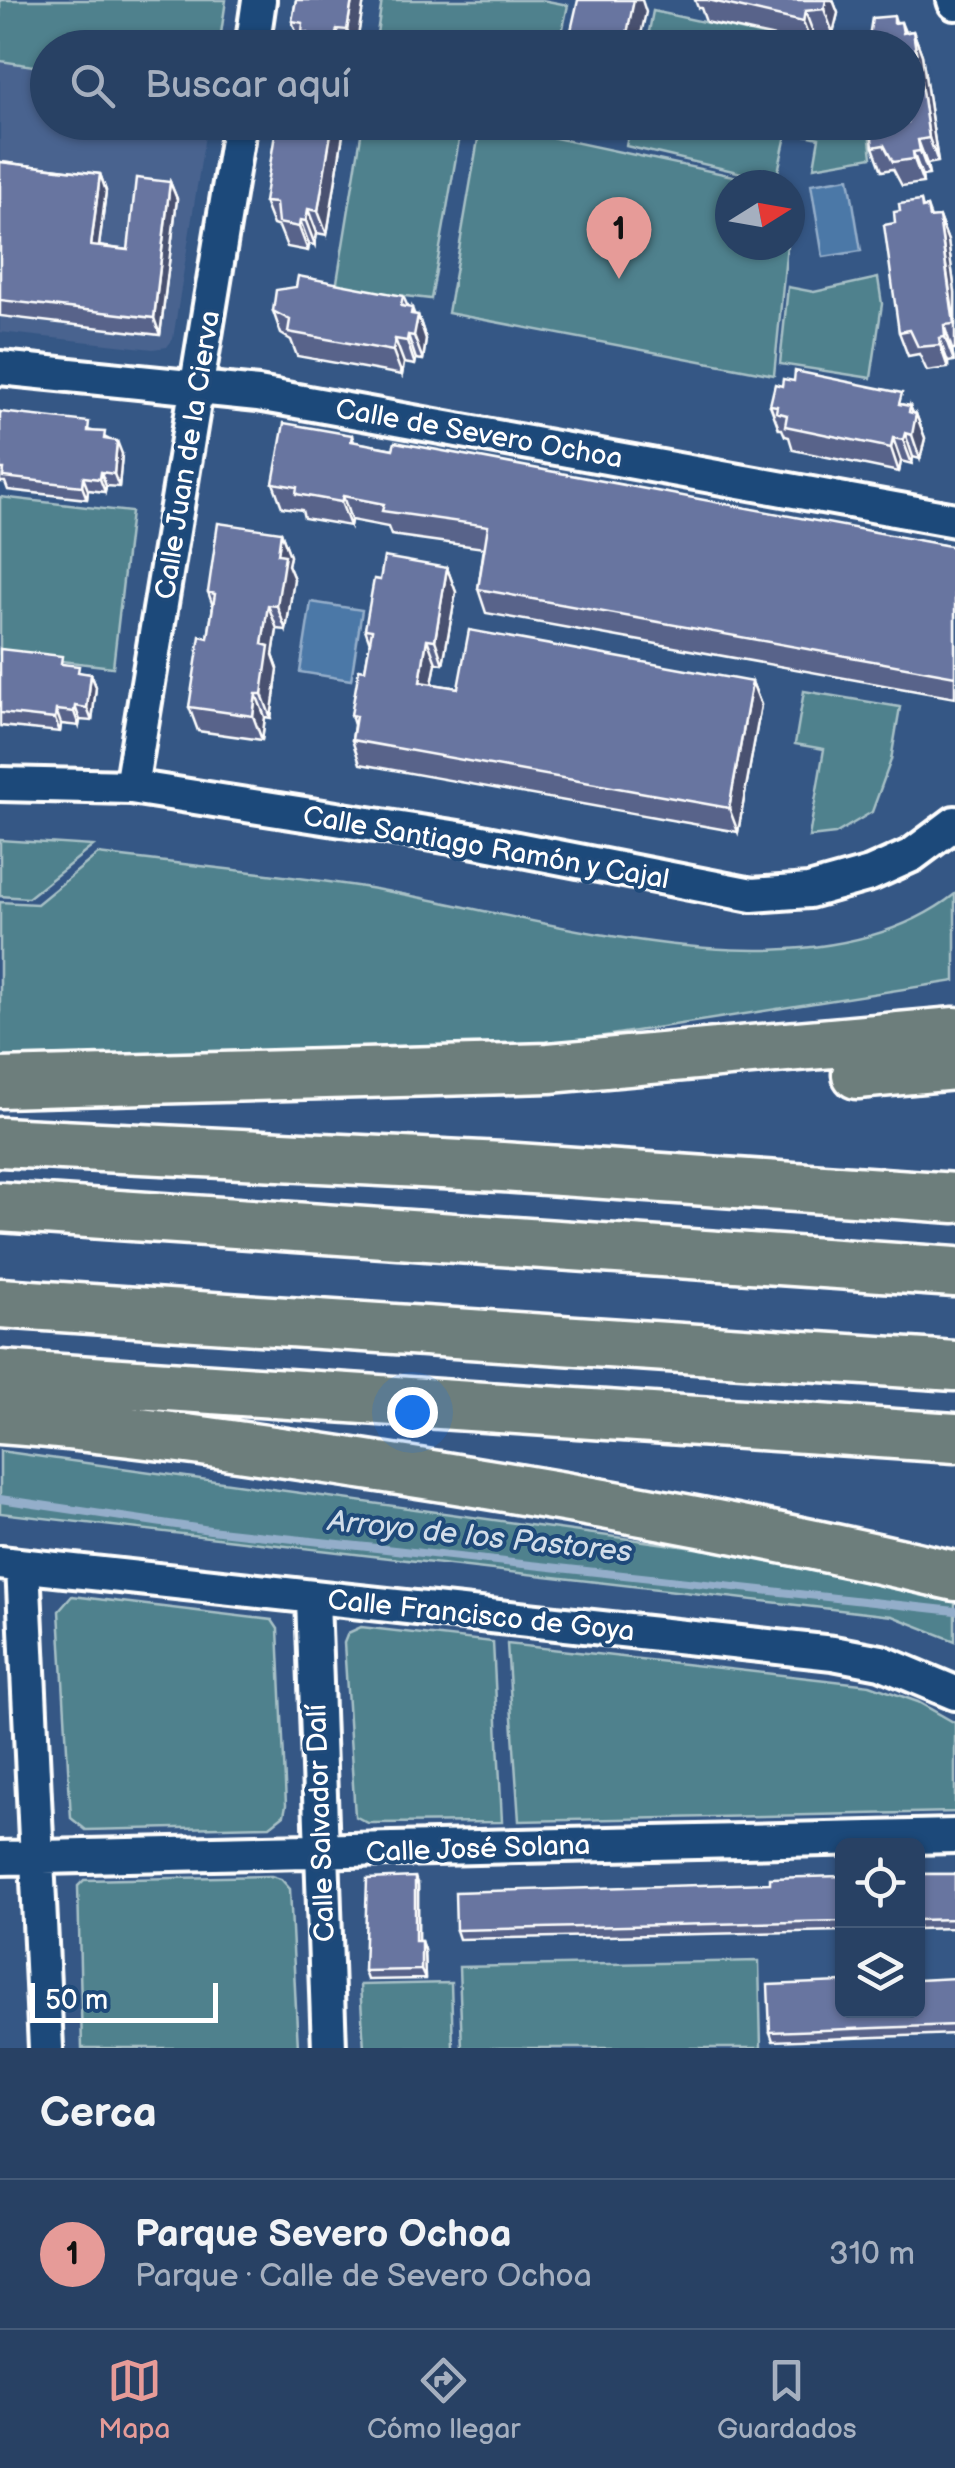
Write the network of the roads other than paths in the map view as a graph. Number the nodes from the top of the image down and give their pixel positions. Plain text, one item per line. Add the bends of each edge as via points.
1 (259, 0) edge
2 (255, 30) edge
3 (237, 140) edge
4 (0, 368) edge
5 (199, 389) junction
6 (955, 520) edge
7 (0, 784) edge
8 (131, 787) junction
9 (955, 823) edge
10 (955, 1032) edge
11 (955, 1065) edge
12 (0, 1083) edge
13 (0, 1103) edge
14 (0, 1142) edge
15 (955, 1198) edge
16 (0, 1207) edge
17 (955, 1272) edge
18 (0, 1302) edge
19 (955, 1366) edge
20 (0, 1375) edge
21 (0, 1418) edge
22 (955, 1438) edge
23 (12, 1565) edge
24 (955, 1576) edge
25 (313, 1599) junction
26 (955, 1692) edge
27 (955, 1836) edge
28 (322, 1853) junction
29 (37, 1856) junction
30 (0, 1858) edge
31 (46, 2048) edge
32 (329, 2048) edge

1 - 2 street
3 - 5 street, Calle Juan de la Cierva
4 - 5 street, Calle de Severo Ochoa
5 - 6 street, Calle de Severo Ochoa via 258,394
5 - 8 street, Calle Juan de la Cierva
7 - 8 street, Calle Santiago Ramón y Cajal
8 - 9 street, Calle Santiago Ramón y Cajal via 471,840 752,895 809,890 870,874 912,855
10 - 12 highway via 548,1068
11 - 13 highway via 363,1104
14 - 15 highway
16 - 17 highway
18 - 19 highway
20 - 22 highway
21 - 24 highway via 464,1480 748,1529
23 - 25 street, Calle Francisco de Goya
23 - 29 street
25 - 26 street, Calle Francisco de Goya via 833,1653 881,1662
25 - 28 street, Calle Salvador Dalí
27 - 28 street, Calle José Solana
28 - 29 street, Calle José Solana
28 - 32 street, Calle Salvador Dalí
29 - 30 street, Calle José Solana
29 - 31 street

